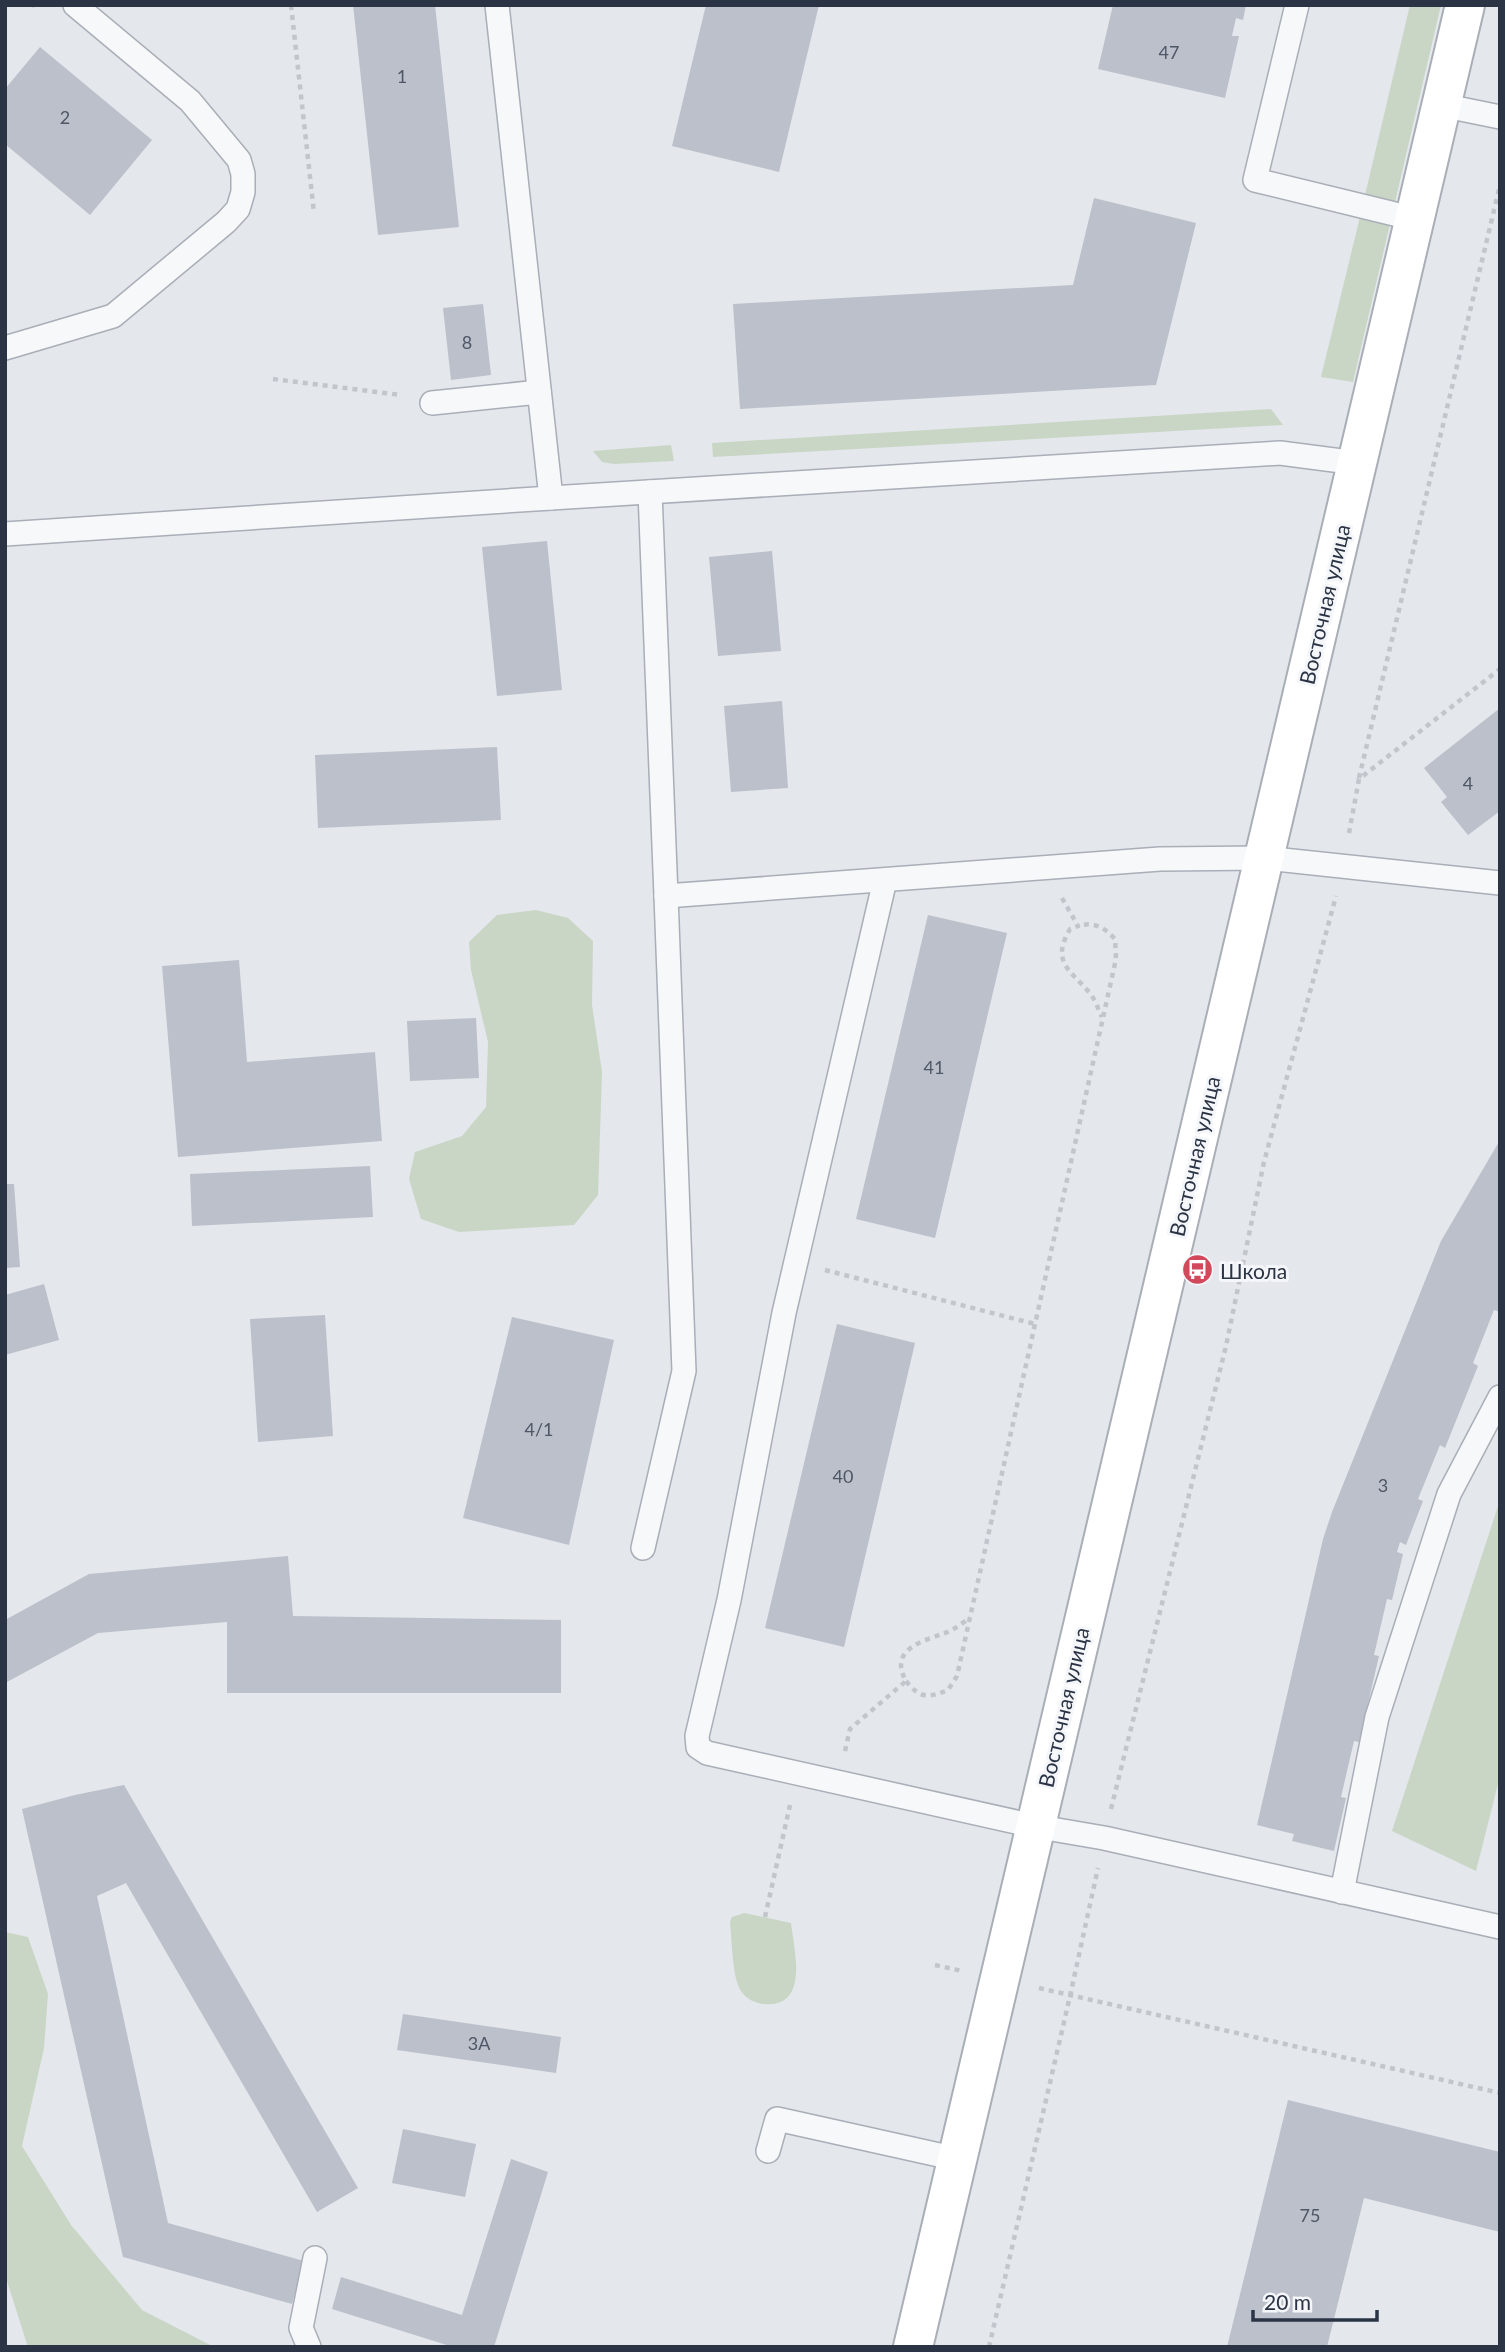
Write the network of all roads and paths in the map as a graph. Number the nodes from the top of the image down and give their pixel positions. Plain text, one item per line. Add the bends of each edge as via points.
1 (75, 5) edge
2 (291, 5) edge
3 (497, 5) edge
4 (1297, 5) edge
5 (1465, 5) edge
6 (1441, 105) junction
7 (1500, 117) edge
8 (1500, 185) edge
9 (314, 213) dead end
10 (1415, 219) junction
11 (5, 348) edge
12 (273, 379) dead end
13 (540, 391) junction
14 (432, 403) joint
15 (1357, 463) junction
16 (650, 492) junction
17 (551, 498) junction
18 (5, 534) edge
19 (1500, 669) edge
20 (1359, 779) junction
21 (1265, 858) junction
22 (1343, 867) junction
23 (1046, 868) junction
24 (885, 880) junction
25 (1500, 883) edge
26 (666, 896) junction
27 (1078, 926) junction
28 (1102, 1018) junction
29 (795, 1262) junction
30 (1035, 1324) junction
31 (1500, 1397) edge
32 (643, 1548) dead end
33 (970, 1618) junction
34 (906, 1681) junction
35 (797, 1774) junction
36 (838, 1782) junction
37 (1034, 1826) junction
38 (1104, 1838) junction
39 (1342, 1892) junction
40 (765, 1917) dead end
41 (1500, 1927) edge
42 (936, 1965) dead end
43 (999, 1979) junction
44 (1070, 1996) junction
45 (1500, 2093) edge
46 (768, 2151) dead end
47 (957, 2159) junction
48 (315, 2258) dead end
49 (309, 2347) edge
50 (913, 2347) edge
51 (989, 2347) edge

1 - 11 lane via 190,101 239,160 243,192 226,222 113,316
2 - 9 path
3 - 13 lane
4 - 10 lane via 1255,180
5 - 6 main road, Восточная улица
6 - 7 lane
6 - 10 main road, Восточная улица
8 - 20 path
10 - 15 main road, Восточная улица
12 - 14 path
13 - 14 lane
13 - 17 lane
15 - 16 lane via 1280,453
15 - 21 main road, Восточная улица
16 - 17 lane
16 - 26 lane
17 - 18 lane
19 - 20 path
20 - 22 path
21 - 22 lane
21 - 23 lane via 1160,859
21 - 37 main road, Восточная улица
22 - 25 lane
22 - 38 path via 1264,1162 1226,1346
23 - 24 lane
23 - 27 path
24 - 26 lane
24 - 29 lane
26 - 32 lane via 684,1371
27 - 28 path via 1070,929 1062,943 1061,959 1091,994
27 - 28 path via 1104,927 1115,939 1116,959
28 - 30 path
29 - 30 path
29 - 35 lane via 729,1600 697,1736 698,1747 706,1754
30 - 33 path
31 - 39 lane via 1449,1494 1377,1717
33 - 34 path via 908,1648 902,1661
33 - 34 path via 957,1676 948,1690 930,1697 914,1692
34 - 36 path via 850,1729
35 - 36 lane
35 - 40 path
36 - 37 lane
37 - 38 lane
37 - 43 main road, Восточная улица
38 - 39 lane
38 - 44 path
39 - 41 lane
42 - 43 path
43 - 44 path
43 - 47 main road, Восточная улица
44 - 45 path
44 - 51 path
46 - 47 lane via 777,2119
47 - 50 main road, Восточная улица
48 - 49 lane via 301,2328

